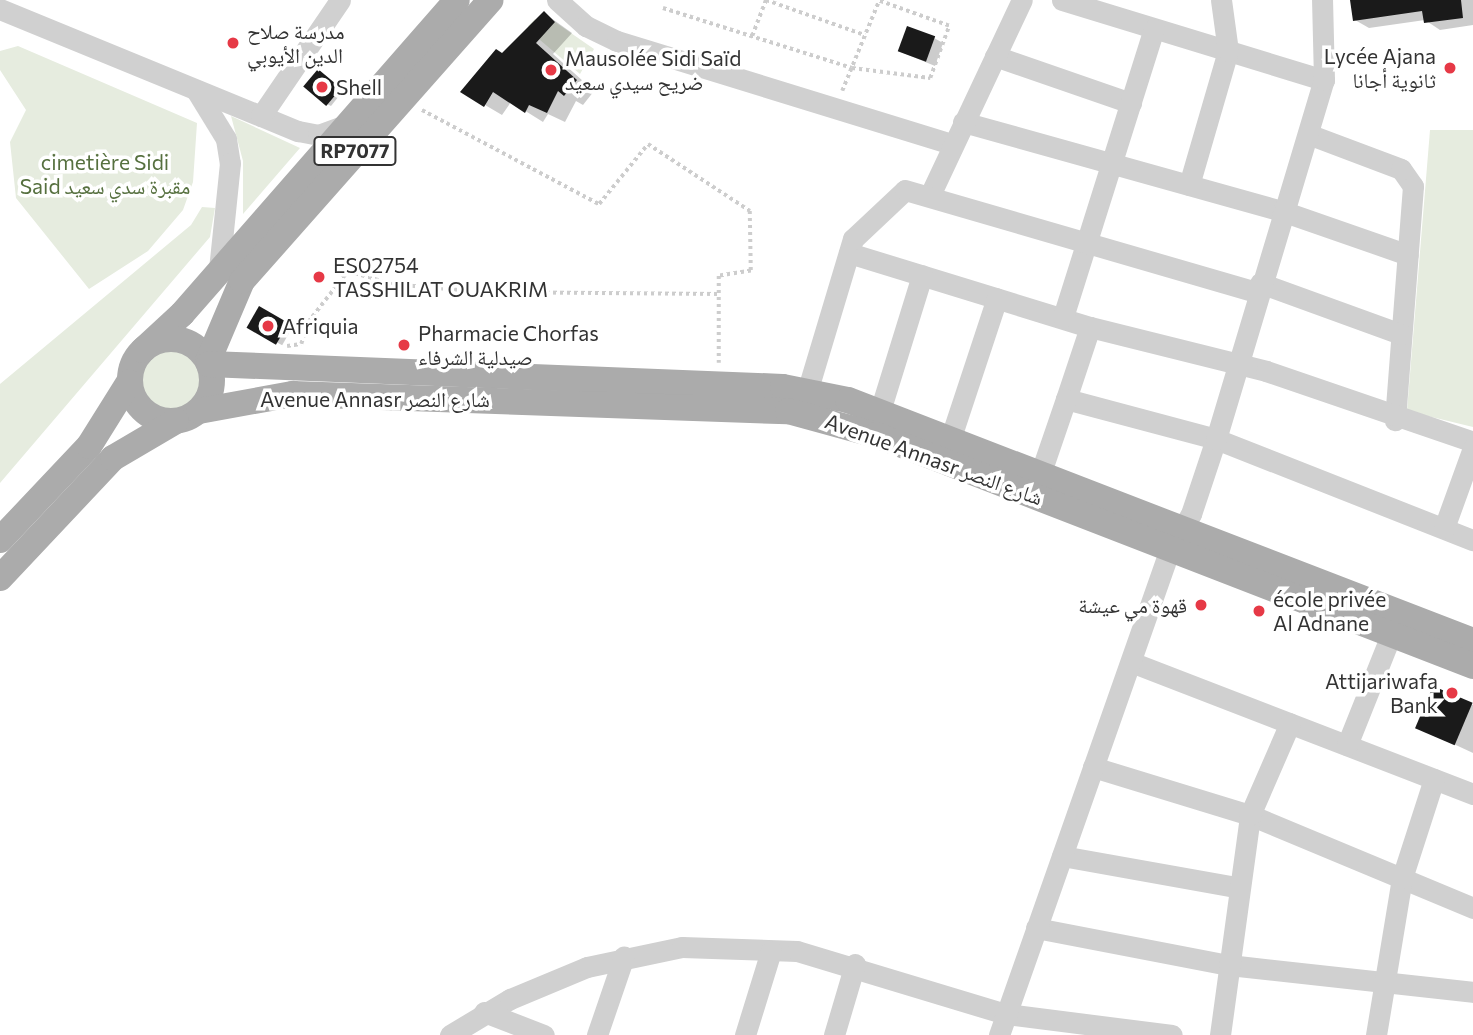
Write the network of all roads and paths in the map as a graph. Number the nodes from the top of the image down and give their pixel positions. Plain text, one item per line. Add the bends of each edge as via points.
1 (340, 0) edge
2 (491, 0) edge
3 (557, 0) edge
4 (879, 0) edge
5 (1022, 0) edge
6 (1062, 0) edge
7 (1221, 0) edge
8 (1322, 0) edge
9 (451, 4) edge
10 (1113, 7) edge
11 (663, 8) dead end
12 (0, 9) edge
13 (1154, 29) junction
14 (865, 35) junction
15 (752, 36) junction
16 (1228, 51) junction
17 (995, 56) junction
18 (852, 68) junction
19 (1324, 80) junction
20 (196, 90) junction
21 (404, 94) junction
22 (1130, 103) junction
23 (835, 109) junction
24 (261, 116) junction
25 (962, 122) junction
26 (345, 125) junction
27 (1308, 134) junction
28 (952, 144) junction
29 (1111, 164) junction
30 (1189, 186) junction
31 (931, 193) junction
32 (1282, 211) junction
33 (1086, 242) junction
34 (849, 253) junction
35 (1408, 255) junction
36 (219, 272) junction
37 (922, 275) junction
38 (1259, 287) junction
39 (719, 294) junction
40 (997, 298) junction
41 (226, 308) junction
42 (1063, 317) junction
43 (1090, 327) junction
44 (1401, 334) junction
45 (143, 350) junction
46 (209, 363) junction
47 (1236, 367) junction
48 (268, 369) junction
49 (130, 382) junction
50 (719, 385) junction
51 (807, 392) junction
52 (1066, 400) junction
53 (880, 411) junction
54 (188, 416) junction
55 (1395, 420) junction
56 (951, 437) junction
57 (1216, 439) junction
58 (1473, 442) edge
59 (1473, 447) edge
60 (1041, 472) junction
61 (1444, 528) junction
62 (1177, 536) junction
63 (0, 540) edge
64 (1473, 540) edge
65 (0, 578) edge
66 (1396, 622) junction
67 (1473, 641) edge
68 (1130, 662) junction
69 (1473, 666) edge
70 (1290, 723) junction
71 (1347, 745) junction
72 (1093, 767) junction
73 (1434, 779) junction
74 (1473, 794) edge
75 (1250, 815) junction
76 (1062, 856) junction
77 (1402, 878) junction
78 (1236, 887) junction
79 (1473, 908) edge
80 (1036, 929) junction
81 (771, 951) junction
82 (624, 956) junction
83 (856, 964) junction
84 (1229, 965) junction
85 (1385, 979) junction
86 (1473, 992) edge
87 (484, 1012) junction
88 (1006, 1014) junction
89 (534, 1033) edge
90 (450, 1035) edge
91 (597, 1035) edge
92 (745, 1035) edge
93 (834, 1035) edge
94 (999, 1035) edge
95 (1172, 1035) edge
96 (1220, 1035) edge
97 (1376, 1035) edge

1 - 24 street
2 - 21 main road, RP7077
3 - 23 street via 586,26 617,41
4 - 14 path
4 - 18 path via 948,26 930,78
5 - 17 street
6 - 10 street
7 - 16 street
8 - 19 street
9 - 26 main road, RP7077
10 - 13 street
11 - 15 path
12 - 20 street
13 - 16 street
13 - 22 street
14 - 15 path via 766,1
14 - 18 path
15 - 18 path
16 - 19 street
16 - 30 street
17 - 22 street
17 - 25 street
18 - 23 path
19 - 27 street
20 - 24 street
20 - 36 street via 226,139 230,163 230,208
21 - 39 path via 436,122 599,204 648,144 750,211 751,271 719,276
21 - 41 main road, RP7077
22 - 29 street
23 - 28 street
24 - 26 street via 310,134
25 - 28 street
25 - 29 street
26 - 36 main road, RP7077
27 - 32 street
27 - 35 street via 1406,173 1413,186
28 - 31 street
29 - 30 street
29 - 33 street
30 - 32 street
31 - 33 street
31 - 34 street via 905,190 894,197 859,230
32 - 35 street
32 - 38 street
33 - 38 street
33 - 42 street
34 - 37 street
34 - 51 street
35 - 44 street
36 - 45 main road, RP7077
37 - 40 street
37 - 53 street
38 - 44 street
38 - 47 street
39 - 48 path via 483,292 391,284 348,271 308,322 301,344 288,343
39 - 50 path
40 - 42 street
40 - 56 street
41 - 46 main road, RP7077
41 - 48 main road via 227,339
42 - 43 street
43 - 47 street
43 - 52 street
44 - 55 street
45 - 46 main road via 178,340
45 - 49 main road, RP7077
46 - 48 main road, Avenue Annasr شارع النصر
46 - 54 main road, RP7077 via 212,390
47 - 55 street via 1266,371
47 - 57 street
48 - 50 main road, Avenue Annasr شارع النصر
49 - 54 main road via 139,407
49 - 63 main road, RP7077 via 89,446
50 - 51 main road, Avenue Annasr شارع النصر
51 - 53 main road, Avenue Annasr شارع النصر
52 - 57 street
52 - 60 street
53 - 56 main road, Avenue Annasr شارع النصر
54 - 62 main road, Avenue Annasr شارع النصر via 293,394 788,411 876,435
54 - 65 main road via 113,458
55 - 58 street
56 - 60 main road, Avenue Annasr شارع النصر
57 - 61 street
57 - 62 street
59 - 61 street
60 - 62 main road, Avenue Annasr شارع النصر
61 - 64 street
62 - 66 main road, Avenue Annasr شارع النصر
62 - 68 street
66 - 67 main road, Avenue Annasr شارع النصر
66 - 69 main road, Avenue Annasr شارع النصر
66 - 71 street
68 - 70 street
68 - 72 street
70 - 71 street
70 - 75 street
71 - 73 street
72 - 75 street
72 - 76 street
73 - 74 street
73 - 77 street
75 - 77 street
75 - 78 street
76 - 78 street
76 - 80 street
77 - 79 street
77 - 85 street
78 - 84 street
80 - 84 street
80 - 88 street
81 - 82 street via 682,947
81 - 83 street
81 - 92 street
82 - 87 street
82 - 91 street
83 - 88 street
83 - 93 street
84 - 85 street
84 - 96 street
85 - 86 street
85 - 97 street
87 - 89 street
87 - 90 street
88 - 94 street
88 - 95 street

